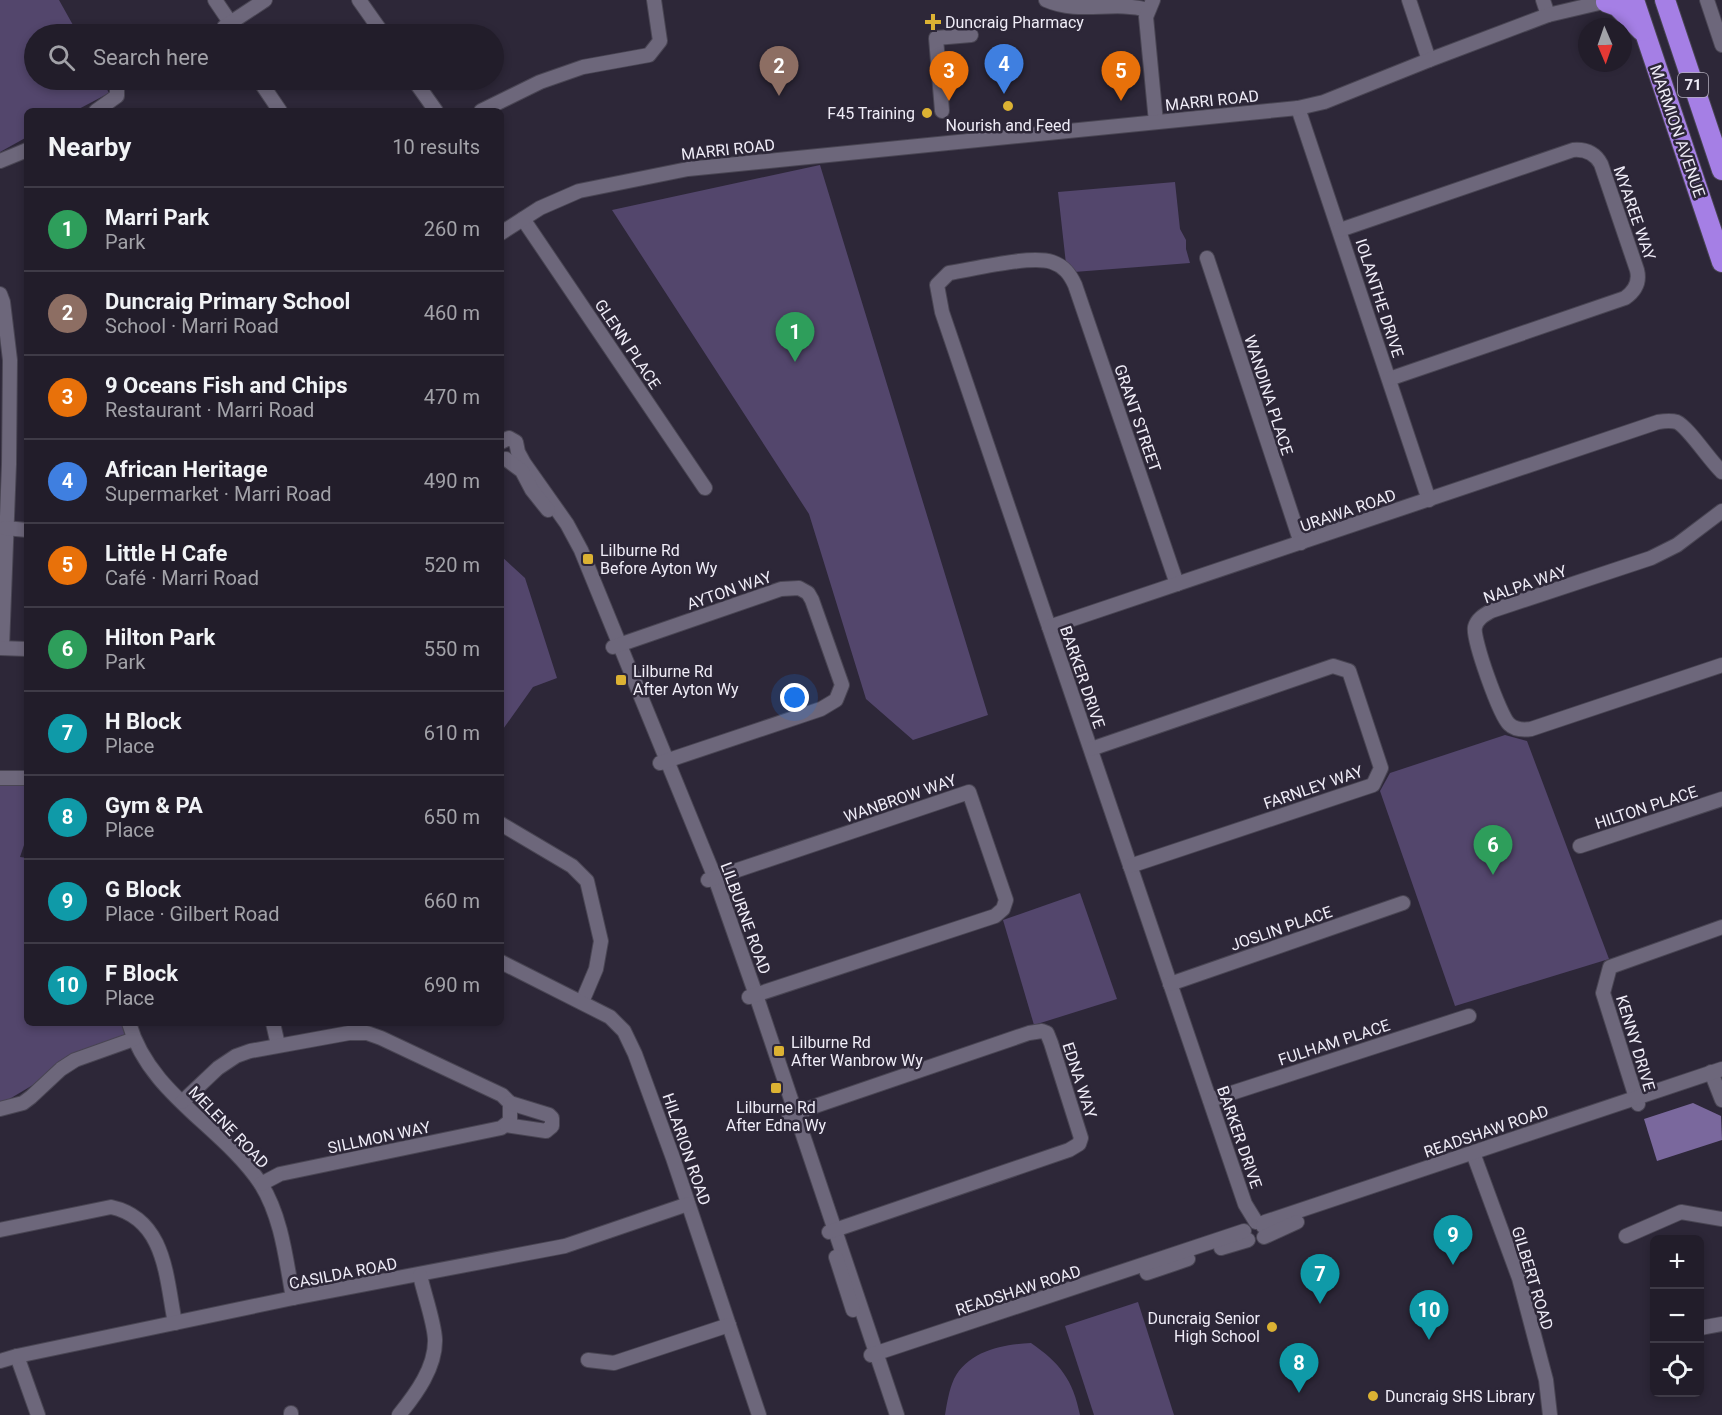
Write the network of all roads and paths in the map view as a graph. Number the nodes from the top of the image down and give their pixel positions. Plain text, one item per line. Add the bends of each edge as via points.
1 (206, 0) edge
2 (215, 0) edge
3 (265, 0) edge
4 (358, 0) edge
5 (654, 0) edge
6 (1046, 0) edge
7 (1409, 0) edge
8 (1543, 0) edge
9 (1634, 0) edge
10 (1656, 0) edge
11 (1665, 0) edge
12 (1707, 0) edge
13 (1601, 1) edge
14 (1151, 3) edge
15 (1548, 15) junction
16 (1671, 20) junction
17 (1718, 23) edge
18 (225, 24) edge
19 (227, 24) edge
20 (237, 24) edge
21 (375, 24) edge
22 (1644, 33) junction
23 (971, 36) dead end
24 (1722, 45) edge
25 (1429, 60) junction
26 (117, 90) edge
27 (266, 90) edge
28 (275, 90) edge
29 (421, 90) edge
30 (100, 108) edge
31 (278, 108) edge
32 (288, 108) edge
33 (434, 108) edge
34 (487, 108) edge
35 (1298, 108) junction
36 (942, 111) dead end
37 (1155, 122) junction
38 (24, 151) edge
39 (0, 161) edge
40 (1722, 170) edge
41 (523, 219) junction
42 (504, 230) edge
43 (1340, 230) junction
44 (1207, 258) dead end
45 (1722, 262) edge
46 (1062, 267) joint
47 (0, 294) edge
48 (1389, 379) junction
49 (504, 437) edge
50 (506, 457) edge
51 (4, 464) edge
52 (1722, 472) edge
53 (705, 488) dead end
54 (1430, 500) junction
55 (1722, 511) edge
56 (5, 528) junction
57 (24, 530) edge
58 (1301, 543) junction
59 (1178, 584) junction
60 (1049, 627) junction
61 (24, 642) edge
62 (1, 644) edge
63 (616, 646) junction
64 (24, 648) edge
65 (1722, 665) edge
66 (1090, 749) junction
67 (664, 761) junction
68 (0, 778) edge
69 (24, 778) edge
70 (1722, 799) edge
71 (504, 826) edge
72 (1580, 846) dead end
73 (1130, 867) junction
74 (711, 879) junction
75 (1403, 903) dead end
76 (1722, 927) edge
77 (504, 963) edge
78 (1170, 984) junction
79 (752, 996) junction
80 (582, 1002) junction
81 (1469, 1017) dead end
82 (130, 1026) edge
83 (274, 1026) edge
84 (134, 1040) junction
85 (278, 1045) junction
86 (1717, 1074) edge
87 (1210, 1100) junction
88 (1722, 1100) edge
89 (1636, 1101) junction
90 (182, 1102) junction
91 (510, 1103) junction
92 (0, 1109) edge
93 (792, 1114) junction
94 (506, 1125) junction
95 (1475, 1158) junction
96 (261, 1184) junction
97 (688, 1204) junction
98 (1722, 1219) edge
99 (0, 1230) edge
100 (1253, 1230) junction
101 (832, 1231) junction
102 (1626, 1236) dead end
103 (420, 1275) junction
104 (293, 1298) junction
105 (175, 1323) junction
106 (1722, 1324) edge
107 (729, 1325) junction
108 (1704, 1327) edge
109 (17, 1356) junction
110 (875, 1358) junction
111 (588, 1360) dead end
112 (0, 1361) edge
113 (38, 1415) edge
114 (399, 1415) edge
115 (759, 1415) edge
116 (888, 1415) edge
117 (897, 1415) edge
118 (1550, 1415) edge

1 - 18 street
2 - 19 street
3 - 20 street
4 - 21 street
5 - 34 street via 660,41 649,55 572,71
6 - 14 street via 1064,6
7 - 25 street
8 - 15 street
9 - 22 highway, MARMION AVENUE / 71
10 - 16 highway
11 - 16 highway, MARMION AVENUE / 71
12 - 17 street
13 - 15 street, MARRI ROAD
13 - 22 highway via 1617,6
14 - 37 street via 1146,25
15 - 25 street, MARRI ROAD
16 - 40 highway, MARMION AVENUE / 71
17 - 24 street
22 - 45 highway, MARMION AVENUE / 71
23 - 36 street via 936,38
25 - 35 street, MARRI ROAD via 1324,102
26 - 30 street via 117,96
27 - 31 street
28 - 32 street
29 - 33 street
35 - 37 street, MARRI ROAD
35 - 43 street, IOLANTHE DRIVE
37 - 41 street, MARRI ROAD via 688,170 579,191
38 - 39 street
41 - 42 street, MARRI ROAD
41 - 53 street, GLENN PLACE
43 - 48 street, IOLANTHE DRIVE
43 - 48 street, MYAREE WAY via 1580,149 1592,153 1601,164 1637,270 1638,282 1625,298
44 - 58 street, WANDINA PLACE
46 - 59 street, GRANT STREET via 1076,285
46 - 60 street, BARKER DRIVE via 1035,260 995,265 949,273 937,285 942,312
47 - 51 street via 10,360
48 - 54 street, IOLANTHE DRIVE
49 - 50 street, LILBURNE ROAD via 516,441
50 - 63 street, LILBURNE ROAD via 575,539
51 - 56 street
52 - 54 street, URAWA ROAD via 1683,426 1671,421 1658,422
54 - 58 street, URAWA ROAD
55 - 65 street, NALPA WAY via 1665,551 1491,611 1478,621 1474,631 1505,718 1519,729 1531,729
56 - 57 street
56 - 62 street
58 - 59 street, URAWA ROAD
59 - 60 street, URAWA ROAD
60 - 66 street, BARKER DRIVE
61 - 62 street
62 - 64 street
63 - 67 street, LILBURNE ROAD
63 - 67 street, AYTON WAY via 781,589 800,588 816,609 842,685 836,700 821,709
66 - 73 street, BARKER DRIVE
66 - 73 street, FARNLEY WAY via 1333,666 1349,671 1381,768 1373,785
67 - 74 street, LILBURNE ROAD
68 - 69 street
70 - 72 street, HILTON PLACE
71 - 80 street via 572,866 587,881 601,941 596,969
73 - 78 street, BARKER DRIVE
74 - 79 street, LILBURNE ROAD
74 - 79 street, WANBROW WAY via 969,792 1006,900 1004,909
75 - 78 street, JOSLIN PLACE
76 - 89 street, KENNY DRIVE via 1610,967 1603,993
77 - 80 street, HILARION ROAD
78 - 87 street, BARKER DRIVE
79 - 93 street, LILBURNE ROAD
80 - 97 street, HILARION ROAD via 610,1017 624,1031
81 - 87 street, FULHAM PLACE
82 - 84 street, MELENE ROAD
83 - 85 street
84 - 90 street, MELENE ROAD via 152,1071
84 - 92 street via 75,1060 32,1097
85 - 90 street, SILLMON WAY via 226,1061
85 - 91 street, SILLMON WAY via 367,1033 502,1095
86 - 88 street
86 - 89 street, READSHAW ROAD
87 - 100 street, BARKER DRIVE
89 - 95 street, READSHAW ROAD
90 - 96 street, MELENE ROAD
91 - 94 street via 511,1116
91 - 94 street, SILLMON WAY via 549,1115 553,1122 546,1131
93 - 101 street, LILBURNE ROAD
93 - 101 street, EDNA WAY via 1029,1033 1047,1033 1051,1043 1081,1138 1079,1144
94 - 96 street, SILLMON WAY via 280,1174
95 - 100 street, READSHAW ROAD via 1265,1222
95 - 118 street, GILBERT ROAD via 1520,1278 1546,1380
96 - 104 street, MELENE ROAD via 281,1232
97 - 103 street, CASILDA ROAD via 565,1246
97 - 107 street, HILARION ROAD
98 - 102 street via 1681,1212
99 - 105 street via 111,1208 133,1215 160,1247
100 - 110 street, READSHAW ROAD
101 - 110 street, LILBURNE ROAD
103 - 104 street, CASILDA ROAD
103 - 114 street via 435,1339 433,1356 418,1391
104 - 105 street, CASILDA ROAD
105 - 109 street, CASILDA ROAD
106 - 108 street
107 - 111 street via 614,1363
107 - 115 street, HILARION ROAD
109 - 112 street, CASILDA ROAD
109 - 113 street
110 - 116 street, LILBURNE ROAD
110 - 117 street, LILBURNE ROAD

